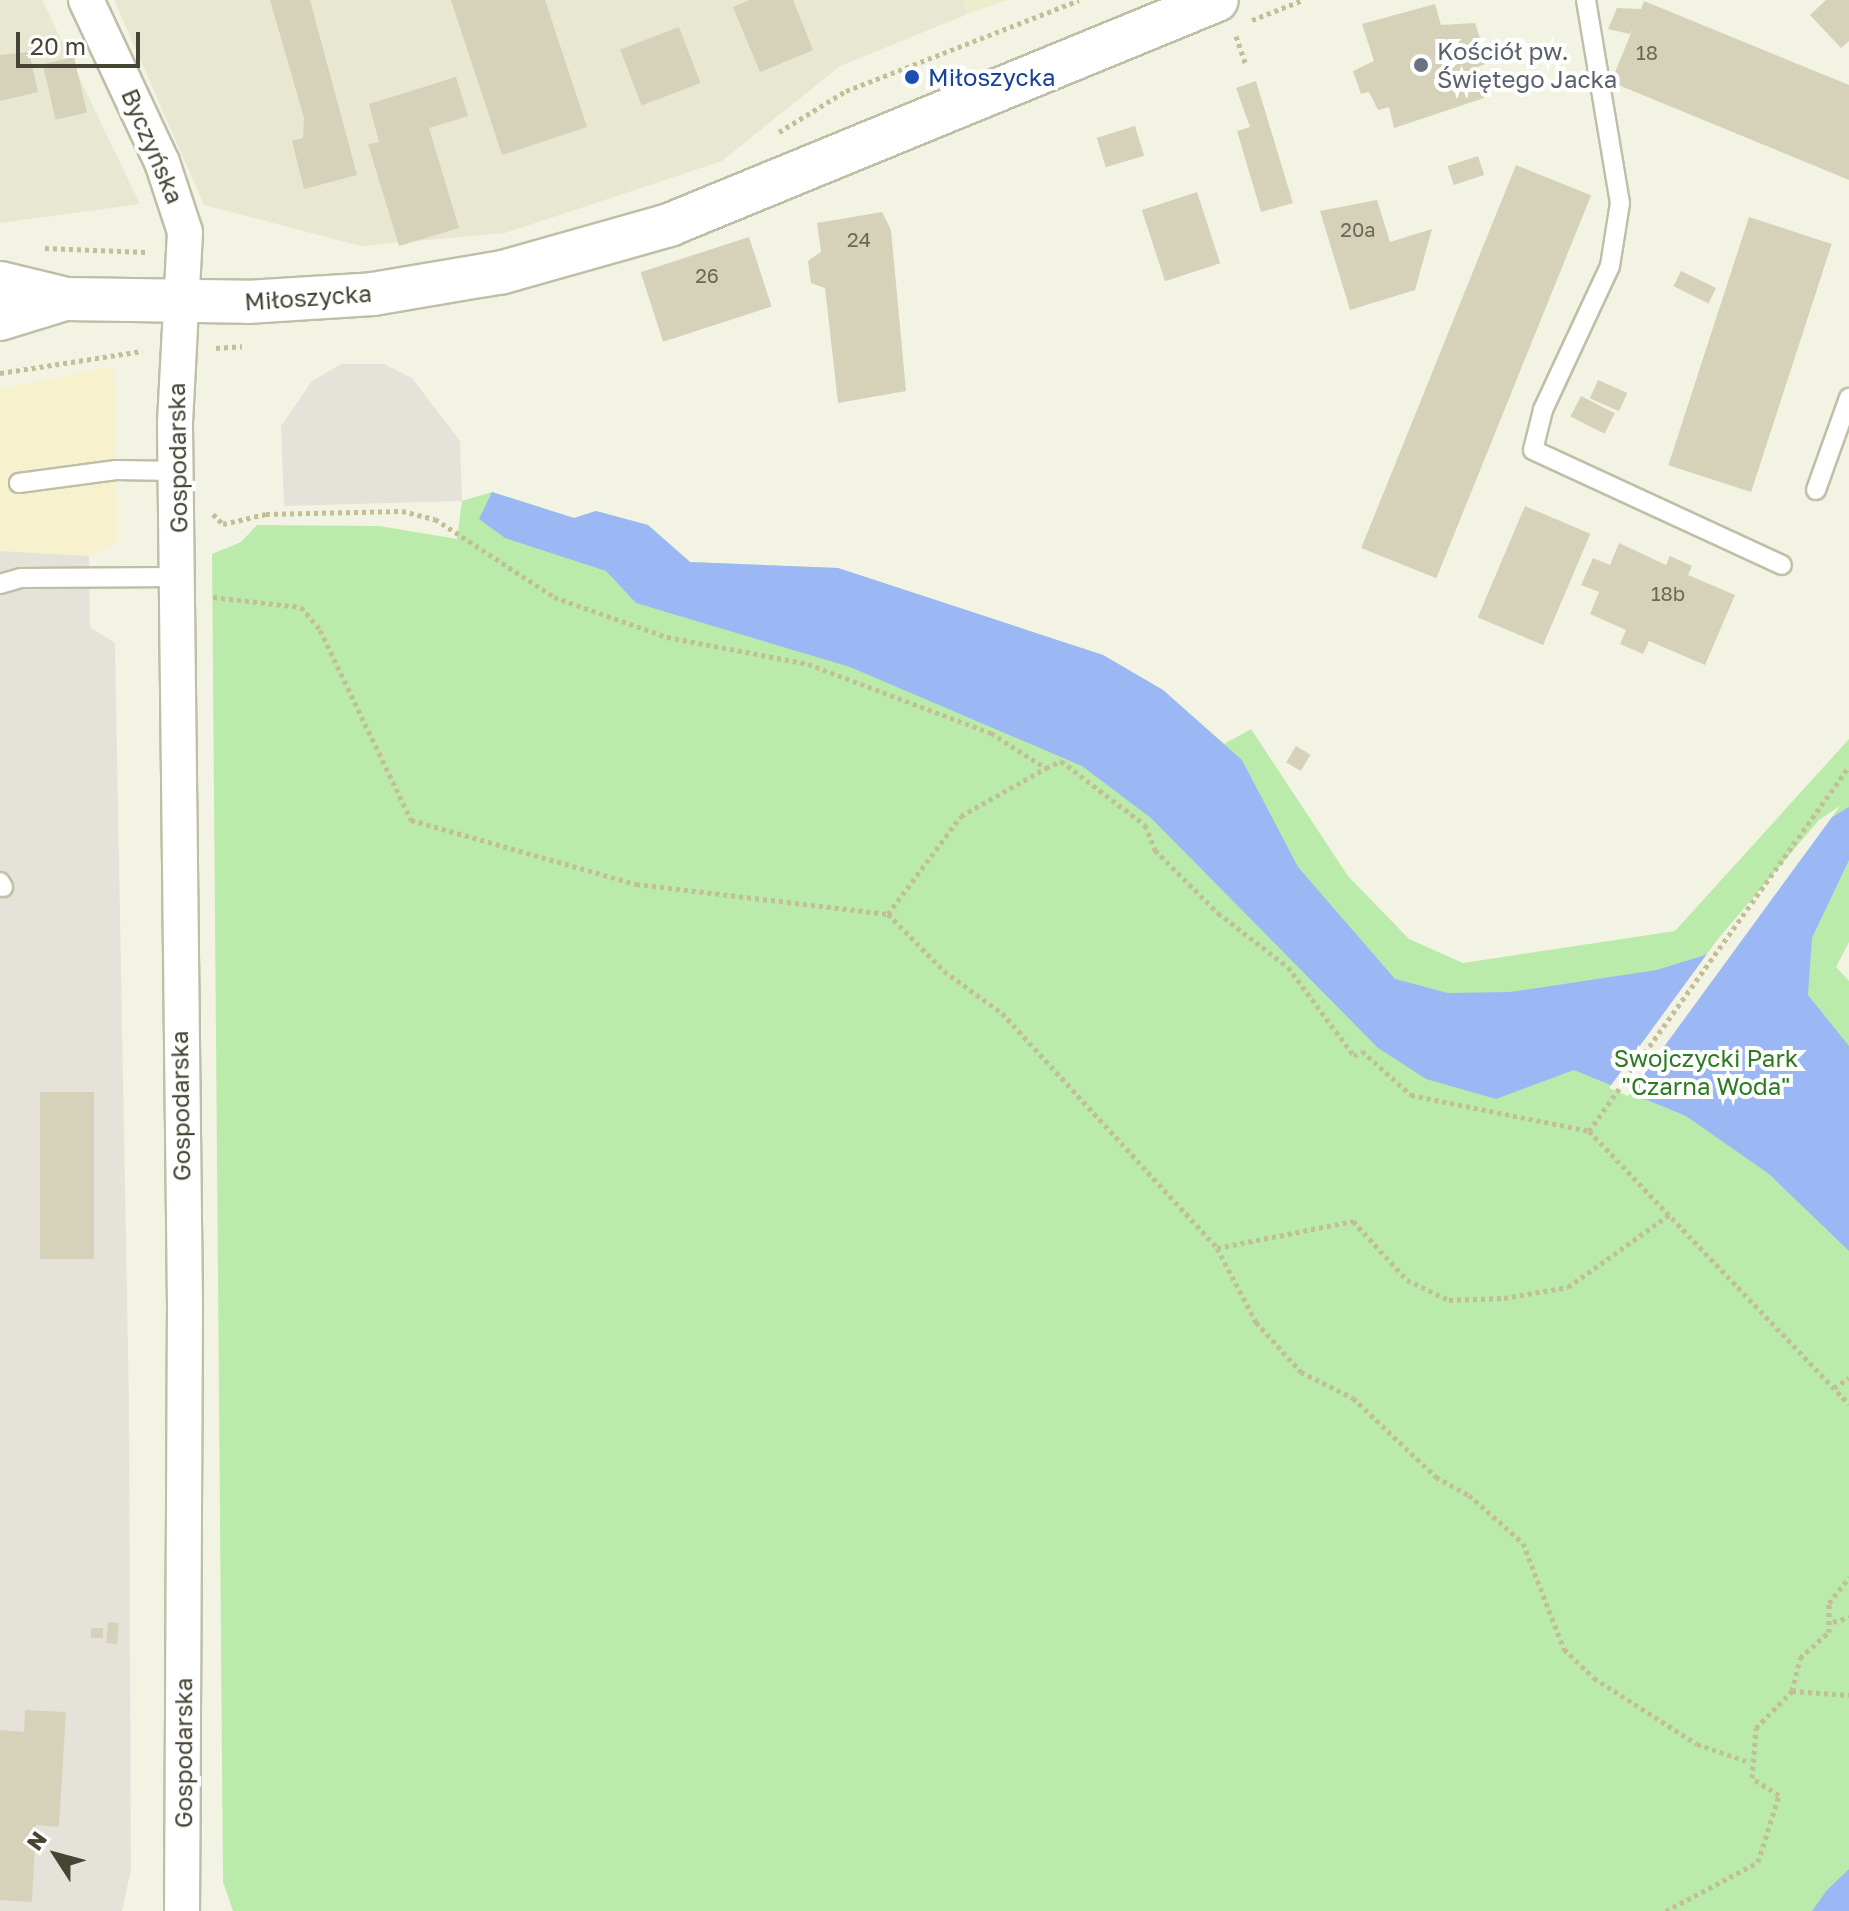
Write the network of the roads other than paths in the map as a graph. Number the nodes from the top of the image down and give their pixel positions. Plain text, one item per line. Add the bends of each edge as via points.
1 (86, 0) edge
2 (1217, 0) edge
3 (1586, 0) edge
4 (0, 283) edge
5 (66, 299) junction
6 (181, 300) junction
7 (0, 319) edge
8 (1849, 398) edge
9 (177, 471) junction
10 (19, 483) dead end
11 (1816, 490) dead end
12 (1782, 565) dead end
13 (0, 584) edge
14 (190, 587) junction
15 (182, 1911) edge

1 - 6 street, Byczyńska via 183,215
2 - 6 street, Miłoszycka via 669,225 588,250 373,294
3 - 12 lane via 1620,203 1610,266 1543,410 1533,450
4 - 5 street, Miłoszycka
5 - 6 street, Miłoszycka
5 - 7 street, Miłoszycka
6 - 9 street, Gospodarska
8 - 11 lane
9 - 10 lane via 116,470
9 - 14 street, Gospodarska
13 - 14 lane via 21,578
14 - 15 street, Gospodarska

